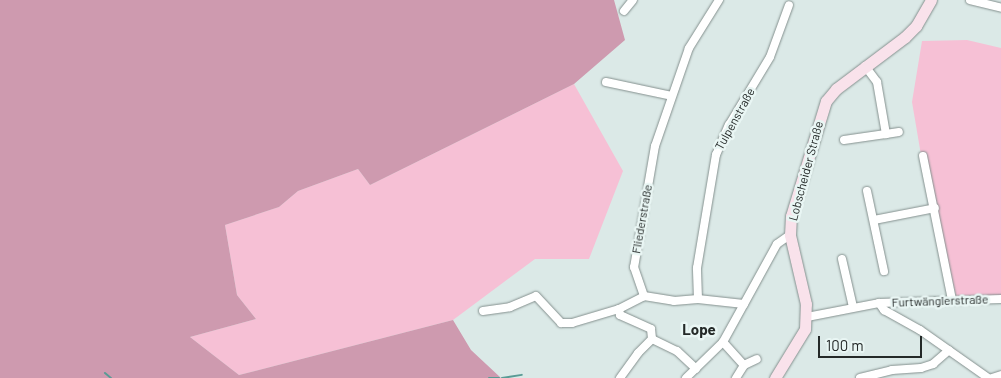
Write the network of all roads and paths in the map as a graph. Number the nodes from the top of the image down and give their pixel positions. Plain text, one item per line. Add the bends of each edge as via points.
1 (633, 0) edge
2 (719, 0) edge
3 (797, 0) edge
4 (931, 0) edge
5 (970, 0) edge
6 (786, 2) edge
7 (1001, 8) edge
8 (624, 11) dead end
9 (865, 66) junction
10 (606, 82) dead end
11 (672, 96) junction
12 (899, 132) dead end
13 (886, 134) junction
14 (844, 140) dead end
15 (923, 156) dead end
16 (867, 191) dead end
17 (934, 208) junction
18 (874, 220) junction
19 (790, 235) junction
20 (842, 259) dead end
21 (884, 271) dead end
22 (644, 296) junction
23 (698, 299) junction
24 (1001, 299) edge
25 (952, 300) junction
26 (879, 303) junction
27 (744, 304) junction
28 (853, 308) junction
29 (619, 309) junction
30 (483, 311) dead end
31 (807, 317) junction
32 (652, 339) junction
33 (723, 342) junction
34 (949, 350) junction
35 (757, 359) dead end
36 (744, 365) junction
37 (696, 369) junction
38 (1001, 375) edge
39 (620, 378) edge
40 (686, 378) edge
41 (736, 378) edge
42 (775, 378) edge
43 (860, 378) edge
44 (988, 378) edge
45 (992, 378) edge

1 - 8 street
2 - 11 street, Fliederstraße via 689,48
3 - 6 street
4 - 9 street, Lobscheider Straße via 916,26
5 - 7 street
6 - 23 street, Tulpenstraße via 770,57 729,125 716,155 698,268
9 - 13 street via 877,82
9 - 19 street, Lobscheider Straße via 826,102 791,216
10 - 11 street
11 - 22 street, Fliederstraße via 655,146 634,267
12 - 13 street
13 - 14 street
15 - 17 street
16 - 18 street
17 - 18 street
17 - 25 street
18 - 21 street
19 - 27 street via 777,244
19 - 31 street, Lobscheider Straße
20 - 28 street
22 - 23 street via 674,301
22 - 29 street
23 - 27 street
24 - 25 street, Furtwänglerstraße
25 - 26 street, Furtwänglerstraße
26 - 28 street, Furtwänglerstraße
26 - 34 street via 884,310
27 - 33 street
28 - 31 street, Furtwänglerstraße
29 - 30 street via 572,323 561,322 536,296 510,307
29 - 32 street via 620,315 651,329
31 - 42 street via 798,344
32 - 37 street via 677,351
32 - 39 street
33 - 36 street
33 - 37 street
34 - 43 street via 933,364 921,368 892,370
34 - 44 street
35 - 36 street
36 - 41 street
37 - 40 street
38 - 45 street

